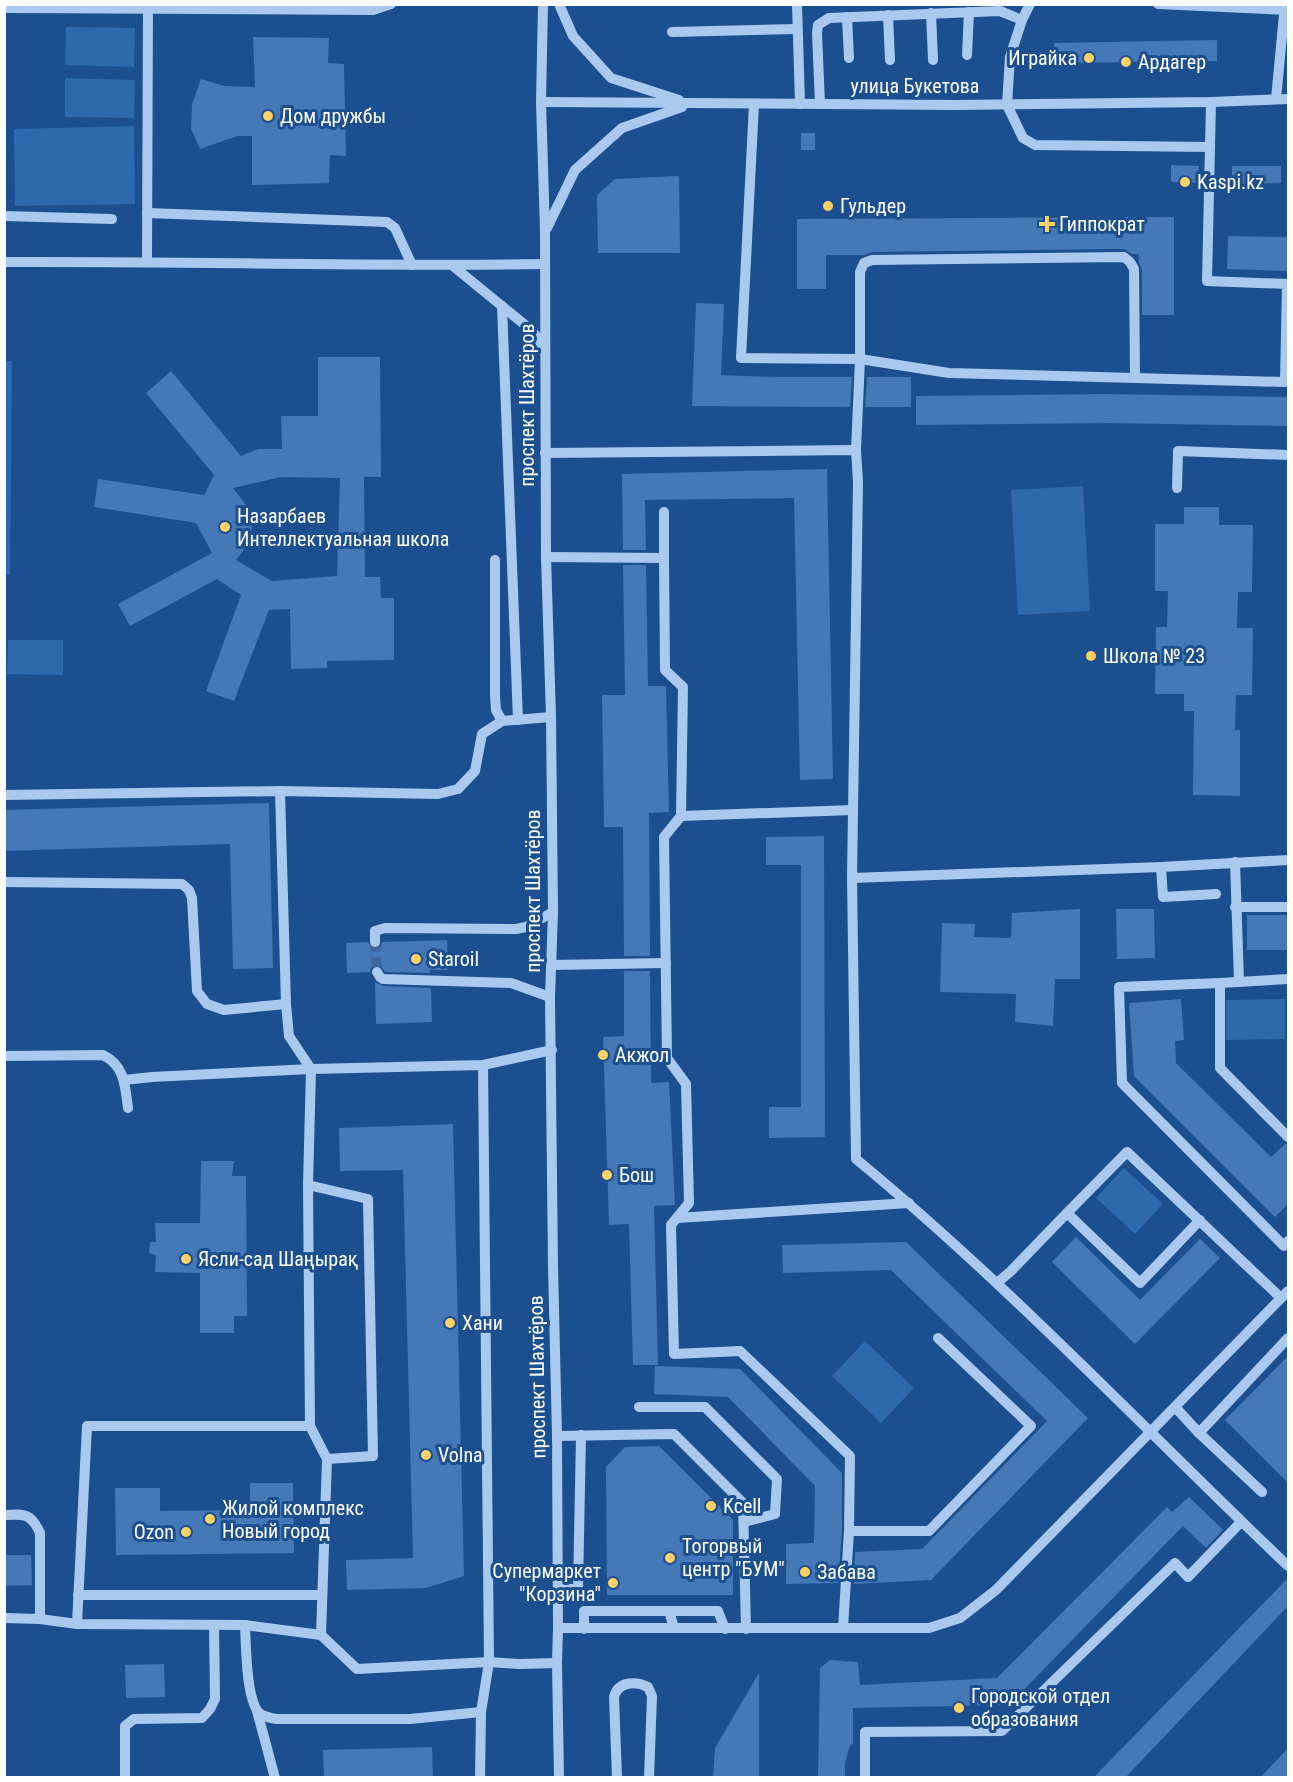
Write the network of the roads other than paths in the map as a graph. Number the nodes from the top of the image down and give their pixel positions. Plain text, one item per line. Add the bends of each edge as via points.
1 (391, 4) edge
2 (543, 4) edge
3 (559, 4) edge
4 (797, 4) edge
5 (1030, 4) edge
6 (1158, 4) edge
7 (148, 7) edge
8 (4, 8) edge
9 (1286, 8) edge
10 (969, 12) junction
11 (931, 13) junction
12 (888, 15) junction
13 (847, 17) junction
14 (1022, 20) junction
15 (797, 29) junction
16 (672, 32) dead end
17 (967, 55) dead end
18 (849, 58) dead end
19 (890, 60) dead end
20 (933, 60) dead end
21 (1276, 99) junction
22 (1288, 99) edge
23 (542, 102) junction
24 (1210, 102) junction
25 (691, 104) junction
26 (754, 104) junction
27 (800, 104) junction
28 (820, 104) junction
29 (1007, 105) junction
30 (1210, 147) junction
31 (147, 213) junction
32 (4, 216) edge
33 (112, 219) dead end
34 (545, 231) junction
35 (4, 262) edge
36 (147, 262) junction
37 (545, 264) junction
38 (412, 265) junction
39 (453, 266) junction
40 (502, 306) junction
41 (546, 358) junction
42 (860, 359) junction
43 (1135, 378) junction
44 (856, 450) junction
45 (545, 453) junction
46 (1288, 455) edge
47 (1177, 488) dead end
48 (664, 512) dead end
49 (546, 557) junction
50 (663, 558) junction
51 (495, 560) dead end
52 (551, 717) junction
53 (518, 720) junction
54 (502, 721) junction
55 (280, 791) junction
56 (4, 795) edge
57 (852, 810) junction
58 (681, 816) junction
59 (1288, 860) edge
60 (1234, 862) junction
61 (1161, 867) junction
62 (852, 878) junction
63 (4, 882) edge
64 (1216, 894) dead end
65 (1235, 907) junction
66 (1288, 907) edge
67 (553, 912) junction
68 (375, 942) dead end
69 (666, 963) junction
70 (552, 964) junction
71 (377, 972) dead end
72 (1288, 979) edge
73 (1239, 982) junction
74 (1220, 983) junction
75 (550, 997) junction
76 (286, 1004) junction
77 (552, 1050) junction
78 (4, 1056) edge
79 (483, 1065) junction
80 (311, 1069) junction
81 (124, 1080) junction
82 (128, 1108) dead end
83 (1288, 1134) edge
84 (308, 1185) junction
85 (909, 1203) junction
86 (1067, 1214) junction
87 (677, 1218) junction
88 (1200, 1220) junction
89 (1288, 1241) edge
90 (997, 1283) junction
91 (1285, 1295) edge
92 (938, 1338) dead end
93 (1288, 1338) edge
94 (639, 1407) dead end
95 (1175, 1407) junction
96 (310, 1426) junction
97 (1151, 1433) junction
98 (1199, 1433) junction
99 (581, 1435) junction
100 (557, 1436) junction
101 (327, 1459) junction
102 (1262, 1492) dead end
103 (4, 1515) edge
104 (744, 1522) junction
105 (1241, 1522) junction
106 (849, 1531) junction
107 (1288, 1566) edge
108 (558, 1588) junction
109 (78, 1595) junction
110 (322, 1595) junction
111 (669, 1611) junction
112 (4, 1618) edge
113 (40, 1619) junction
114 (77, 1624) junction
115 (214, 1625) junction
116 (245, 1625) junction
117 (558, 1628) junction
118 (674, 1628) junction
119 (843, 1628) junction
120 (584, 1629) junction
121 (725, 1629) junction
122 (746, 1629) junction
123 (321, 1635) junction
124 (489, 1662) junction
125 (557, 1663) junction
126 (257, 1712) junction
127 (481, 1712) junction
128 (126, 1778) edge
129 (275, 1778) edge
130 (480, 1778) edge
131 (559, 1778) edge
132 (617, 1778) edge
133 (649, 1778) edge
134 (865, 1778) edge

1 - 7 street via 373,10
2 - 23 street, проспект Шахтёров
3 - 25 street via 573,36 612,78
4 - 15 street
5 - 14 street
6 - 9 street
7 - 8 street
7 - 31 street
9 - 21 street
10 - 11 street
10 - 14 street via 1000,10
10 - 17 street
11 - 12 street
11 - 20 street
12 - 13 street
12 - 19 street
13 - 18 street
13 - 28 street via 829,18 818,25
14 - 29 street via 1010,57
15 - 16 street
15 - 27 street
21 - 22 street, улица Букетова
21 - 24 street, улица Букетова
23 - 25 street, улица Букетова
23 - 34 street, проспект Шахтёров
24 - 29 street, улица Букетова
24 - 30 street
25 - 26 street, улица Букетова
25 - 34 street via 622,128 575,170
26 - 27 street, улица Букетова
26 - 42 street via 741,358
27 - 28 street, улица Букетова
28 - 29 street, улица Букетова
29 - 30 street via 1023,138 1035,145
30 - 43 street via 1207,281 1287,284 1285,382
31 - 36 street
31 - 38 street via 387,222 395,228
32 - 33 street
34 - 37 street, проспект Шахтёров
35 - 36 street
36 - 38 street
37 - 39 street
37 - 41 street, проспект Шахтёров
38 - 39 street
39 - 40 street
40 - 41 street via 539,339
40 - 53 street
41 - 45 street, проспект Шахтёров
42 - 43 street via 949,373
42 - 43 street via 860,272 864,263 1124,257 1134,269
42 - 44 street
44 - 45 street
44 - 57 street
45 - 49 street, проспект Шахтёров
46 - 47 street via 1178,451
48 - 50 street
49 - 50 street
49 - 52 street, проспект Шахтёров
50 - 58 street via 665,670 682,687
51 - 54 street via 495,696
52 - 53 street
52 - 67 street, проспект Шахтёров
53 - 54 street
54 - 55 street via 482,734 475,771 458,789 438,794
55 - 56 street
55 - 76 street
57 - 58 street
57 - 62 street
58 - 69 street via 664,837
59 - 60 street
60 - 61 street
60 - 65 street
61 - 62 street
61 - 64 street via 1163,897
62 - 85 street via 856,1159
63 - 76 street via 182,884 192,898 197,992 207,1004 224,1010
65 - 66 street
65 - 73 street
67 - 68 street via 516,929 385,928 375,931
67 - 70 street, проспект Шахтёров
69 - 70 street
69 - 87 street via 667,1058 686,1084 689,1203
70 - 75 street, проспект Шахтёров
71 - 75 street via 383,979 511,983
72 - 73 street
73 - 74 street
74 - 83 street via 1220,1068
74 - 89 street via 1119,987 1122,1083 1284,1246
75 - 77 street, проспект Шахтёров
76 - 80 street via 289,1036
77 - 79 street
77 - 100 street, проспект Шахтёров
78 - 81 street via 103,1055 114,1061
79 - 80 street
79 - 124 street
80 - 81 street
80 - 84 street
81 - 82 street
84 - 96 street
84 - 101 street via 368,1199 373,1456
85 - 87 street
85 - 90 street
86 - 88 street via 1127,1152
86 - 88 street via 1140,1283
86 - 90 street
87 - 106 street via 671,1225 674,1354 740,1351 850,1456
88 - 91 street
90 - 97 street
91 - 95 street
92 - 106 street via 1031,1426 929,1531
93 - 98 street
94 - 104 street via 705,1407 777,1479 775,1514
95 - 97 street
95 - 98 street
96 - 101 street
96 - 109 street via 87,1426
97 - 105 street
97 - 119 street via 996,1590 960,1618 929,1628
98 - 102 street
99 - 100 street
99 - 104 street via 674,1434 743,1503
99 - 108 street via 578,1589
100 - 108 street, проспект Шахтёров
101 - 110 street
103 - 113 street via 24,1514 34,1521 40,1533
104 - 122 street
105 - 107 street
105 - 134 street via 1188,1577 1175,1563 1002,1731 865,1732
106 - 119 street
108 - 117 street, проспект Шахтёров
109 - 110 street
109 - 114 street
110 - 123 street
111 - 118 street
111 - 120 street via 584,1611
111 - 121 street via 718,1611
112 - 113 street
113 - 114 street
114 - 115 street
115 - 116 street
115 - 128 street via 215,1699 210,1709 202,1718 134,1719 125,1726
116 - 123 street
116 - 126 street via 250,1694
117 - 120 street
117 - 125 street, проспект Шахтёров
118 - 120 street
118 - 121 street
119 - 122 street
121 - 122 street
123 - 124 street via 357,1669
124 - 125 street
124 - 127 street
125 - 131 street, проспект Шахтёров
126 - 127 street via 276,1719 410,1719
126 - 129 street
127 - 130 street
132 - 133 street via 615,1692 628,1683 640,1683 648,1687 652,1696

